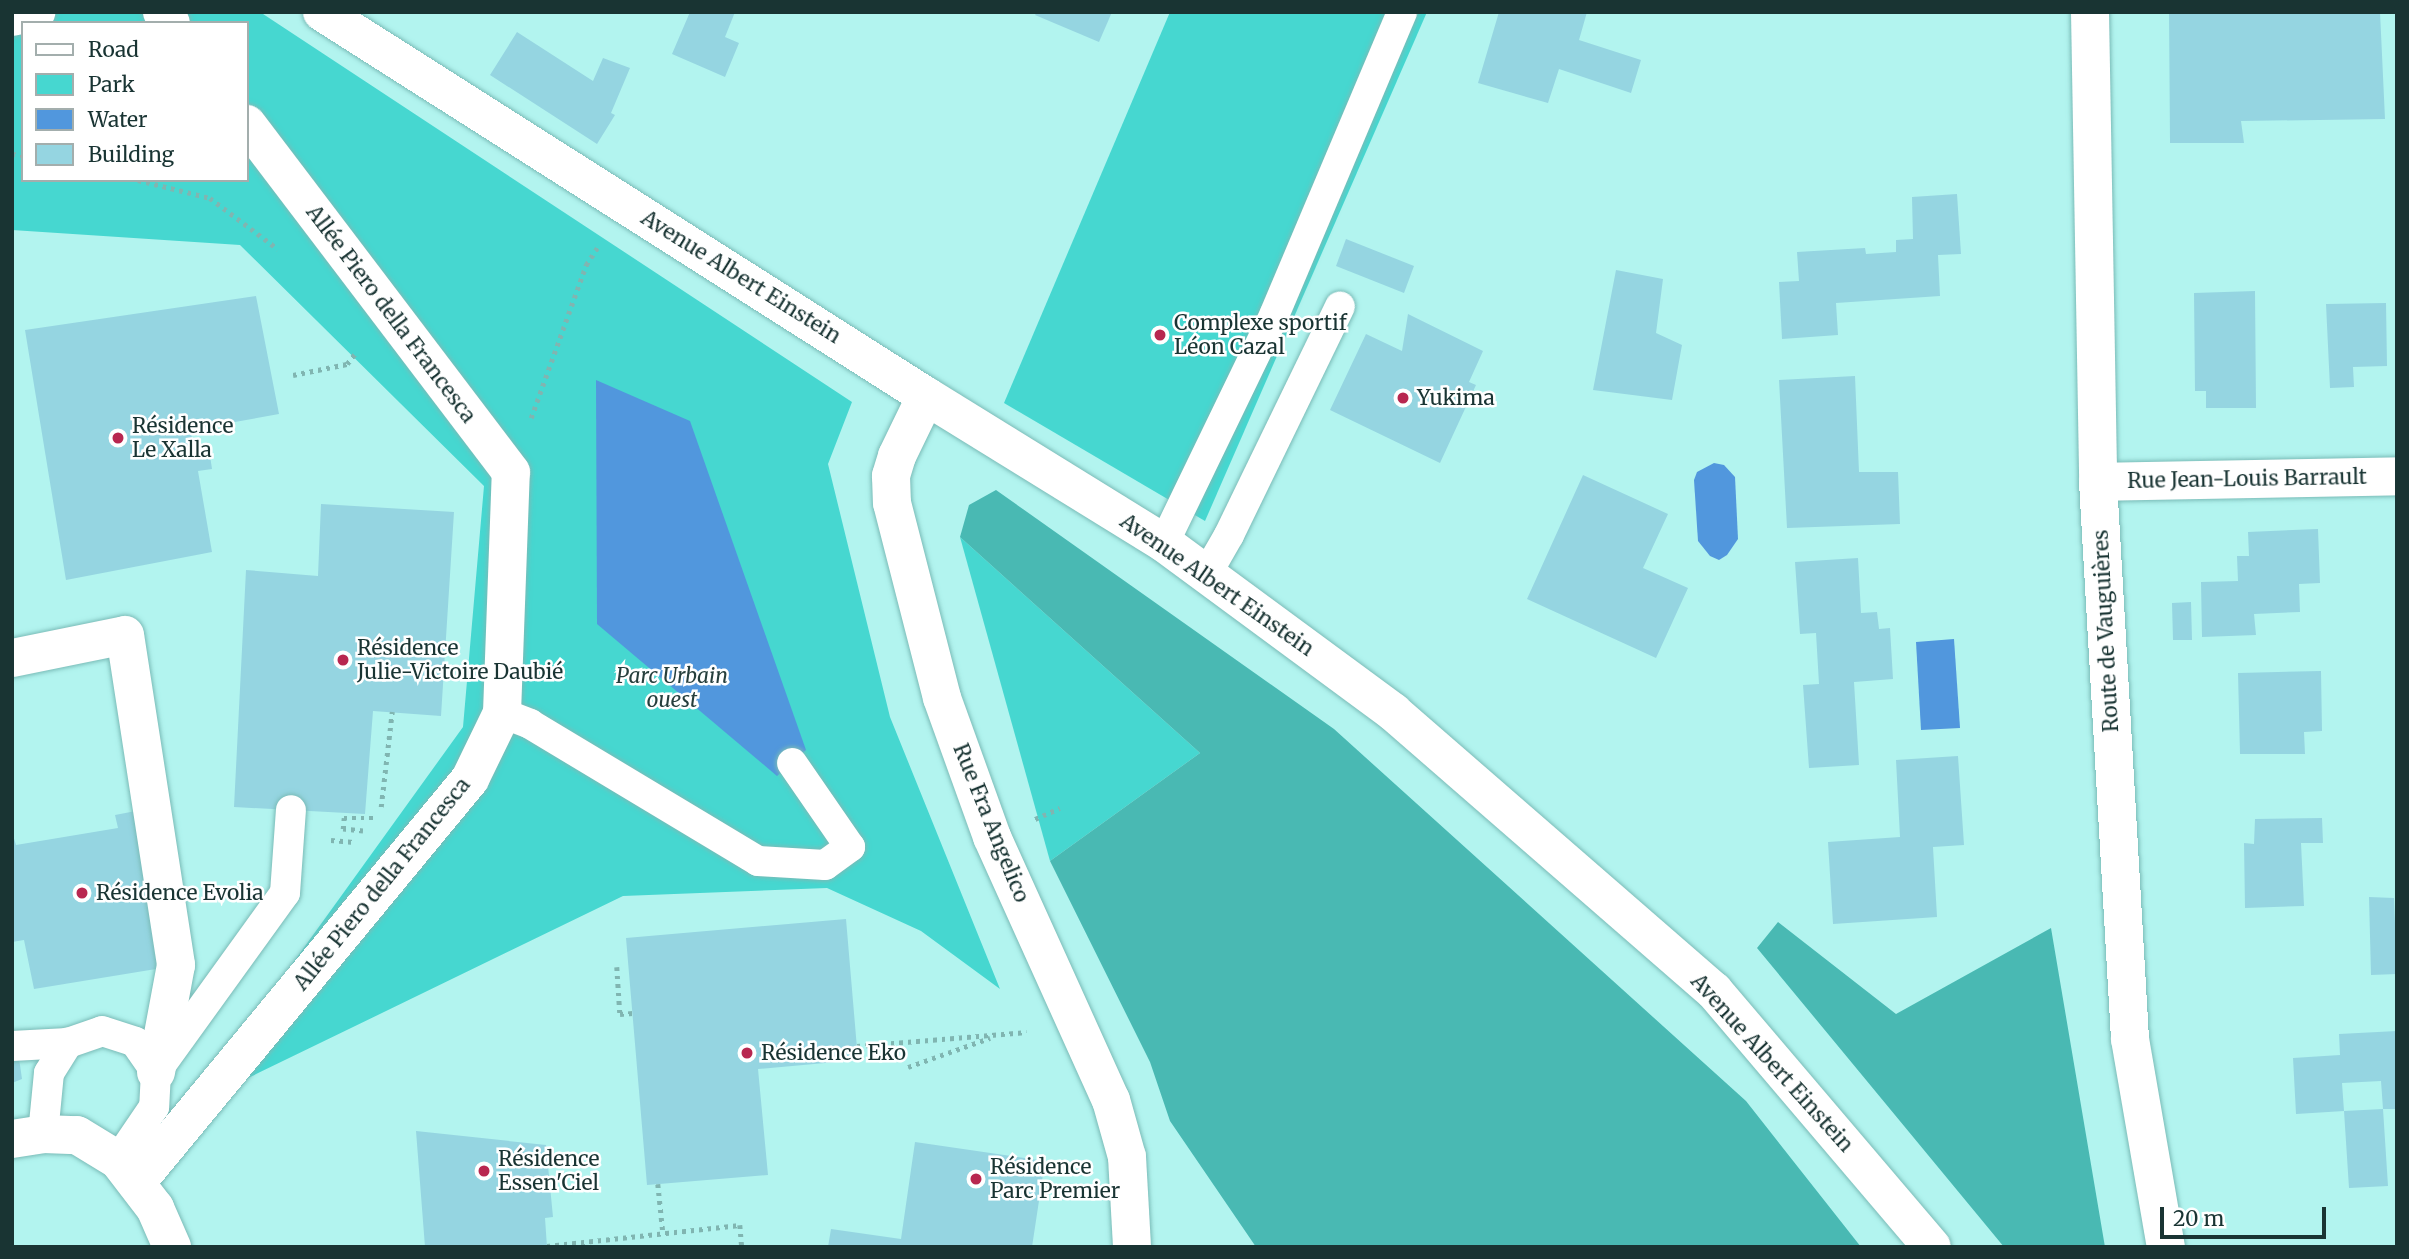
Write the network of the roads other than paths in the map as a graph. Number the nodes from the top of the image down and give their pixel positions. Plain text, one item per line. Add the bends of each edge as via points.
1 (36, 12) edge
2 (323, 12) edge
3 (1402, 12) edge
4 (2090, 12) edge
5 (12, 18) edge
6 (248, 125) edge
7 (1340, 306) dead end
8 (926, 396) junction
9 (2397, 476) edge
10 (2098, 482) junction
11 (1164, 543) junction
12 (1206, 575) junction
13 (12, 657) edge
14 (502, 713) junction
15 (792, 763) dead end
16 (290, 810) dead end
17 (68, 1043) junction
18 (12, 1046) edge
19 (156, 1072) junction
20 (28, 1136) edge
21 (128, 1171) junction
22 (173, 1247) edge
23 (1132, 1247) edge
24 (1932, 1247) edge
25 (2166, 1247) edge

1 - 5 street
2 - 8 street, Avenue Albert Einstein
3 - 11 lane via 1275,313
4 - 10 street, Route de Vauguières
6 - 14 street, Allée Piero della Francesca via 511,472
7 - 12 lane
8 - 11 street, Avenue Albert Einstein
8 - 23 street, Rue Fra Angelico via 897,456 891,476 892,503 942,698 992,837 1111,1100 1127,1157
9 - 10 street, Rue Jean-Louis Barrault
10 - 25 street, Route de Vauguières via 2130,1039
11 - 12 street, Avenue Albert Einstein
12 - 24 street, Avenue Albert Einstein via 1393,712 1714,991
13 - 19 street via 125,635 176,965
14 - 15 lane via 530,724 758,861 825,865 850,847
14 - 21 street, Allée Piero della Francesca via 470,779
16 - 19 lane via 285,892
17 - 18 lane
17 - 19 lane via 102,1031 135,1041
17 - 20 lane via 49,1073
19 - 21 lane via 154,1107
20 - 21 street via 77,1135
21 - 22 street via 155,1208

